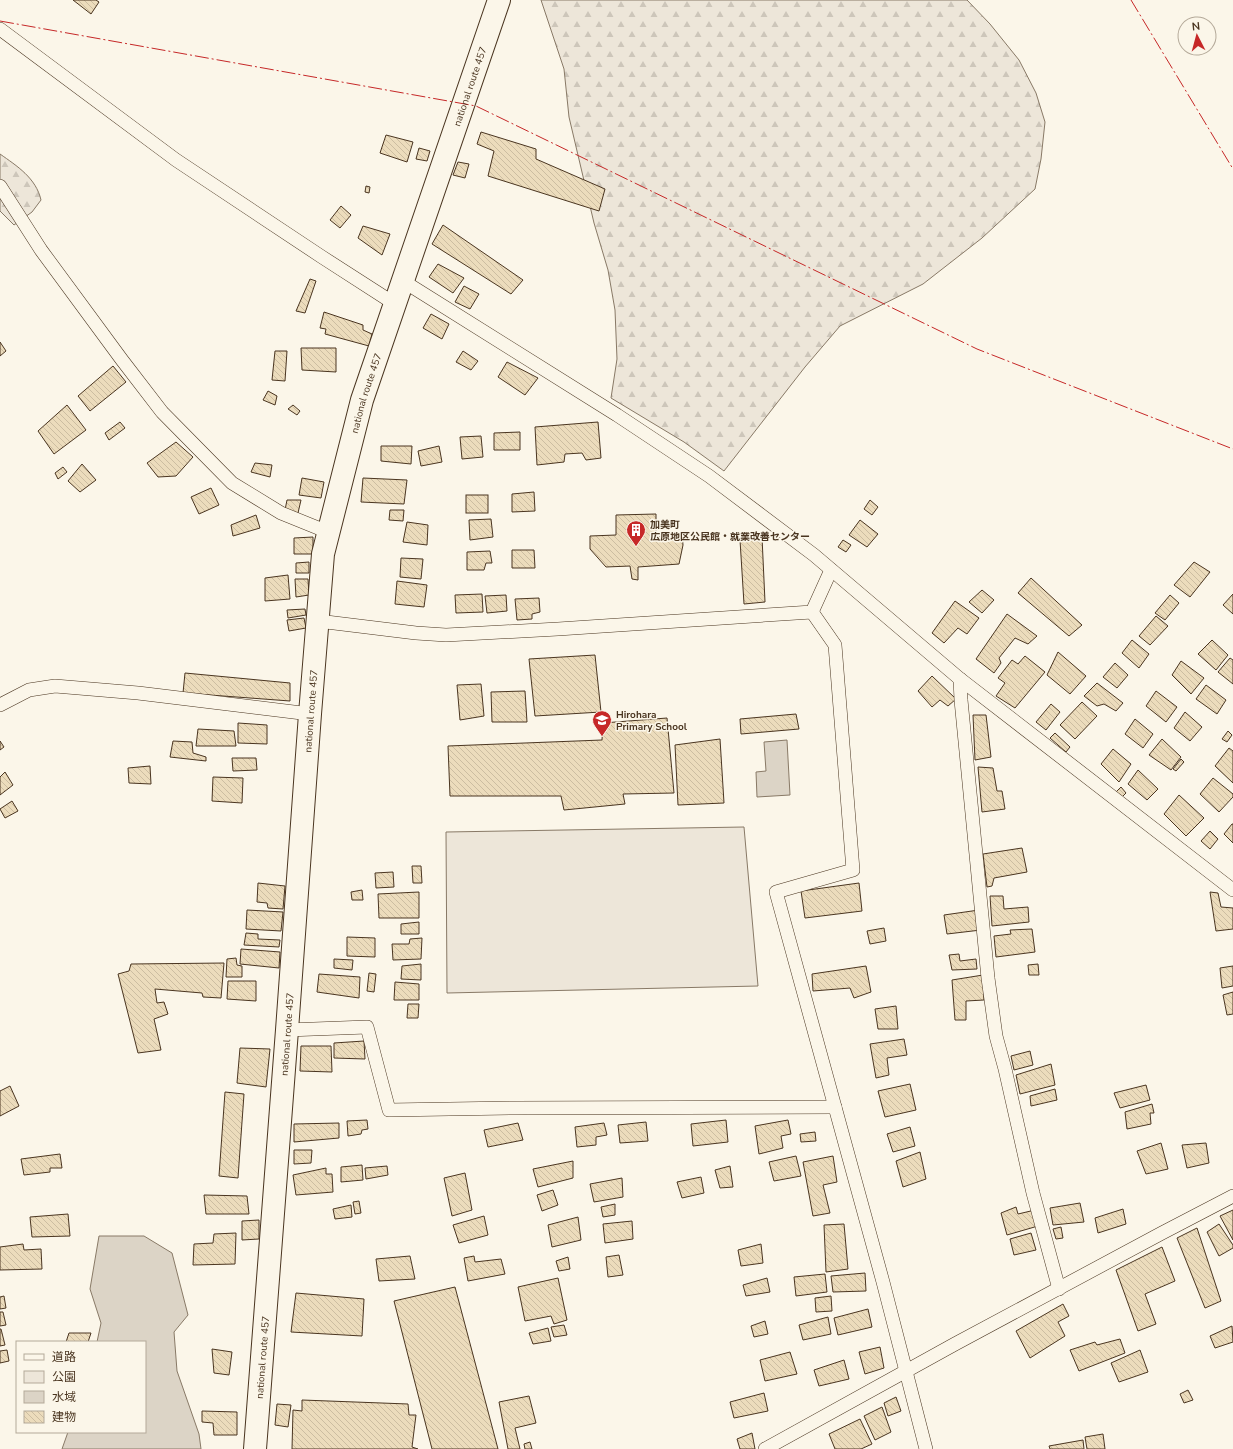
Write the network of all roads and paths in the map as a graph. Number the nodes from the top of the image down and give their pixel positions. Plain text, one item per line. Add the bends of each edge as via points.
1 (499, 0) edge
2 (0, 29) edge
3 (0, 186) edge
4 (403, 281) junction
5 (395, 304) junction
6 (328, 532) junction
7 (831, 570) junction
8 (812, 612) junction
9 (318, 621) junction
10 (960, 679) junction
11 (0, 705) edge
12 (310, 714) junction
13 (1233, 890) edge
14 (287, 1030) junction
15 (835, 1106) junction
16 (1233, 1196) edge
17 (1059, 1289) junction
18 (906, 1373) junction
19 (254, 1449) edge
20 (765, 1449) edge
21 (926, 1449) edge

1 - 4 highway, national route 457
2 - 5 street via 176,160
3 - 6 street via 41,250 162,412 232,483 281,513
4 - 5 highway, national route 457
4 - 7 street via 617,415 709,476
5 - 6 highway, national route 457 via 362,400
6 - 9 highway, national route 457 via 323,554
7 - 8 street
7 - 10 street
8 - 9 street via 446,635
8 - 15 street via 836,645 853,870 776,892
9 - 12 highway, national route 457
10 - 13 street
10 - 17 street via 988,978 996,1036
11 - 12 street via 29,690 54,686 138,693
12 - 14 highway, national route 457
14 - 15 street via 366,1027 389,1110
14 - 19 highway, national route 457
15 - 18 street via 884,1282
16 - 17 street
17 - 18 street
18 - 20 street
18 - 21 street

